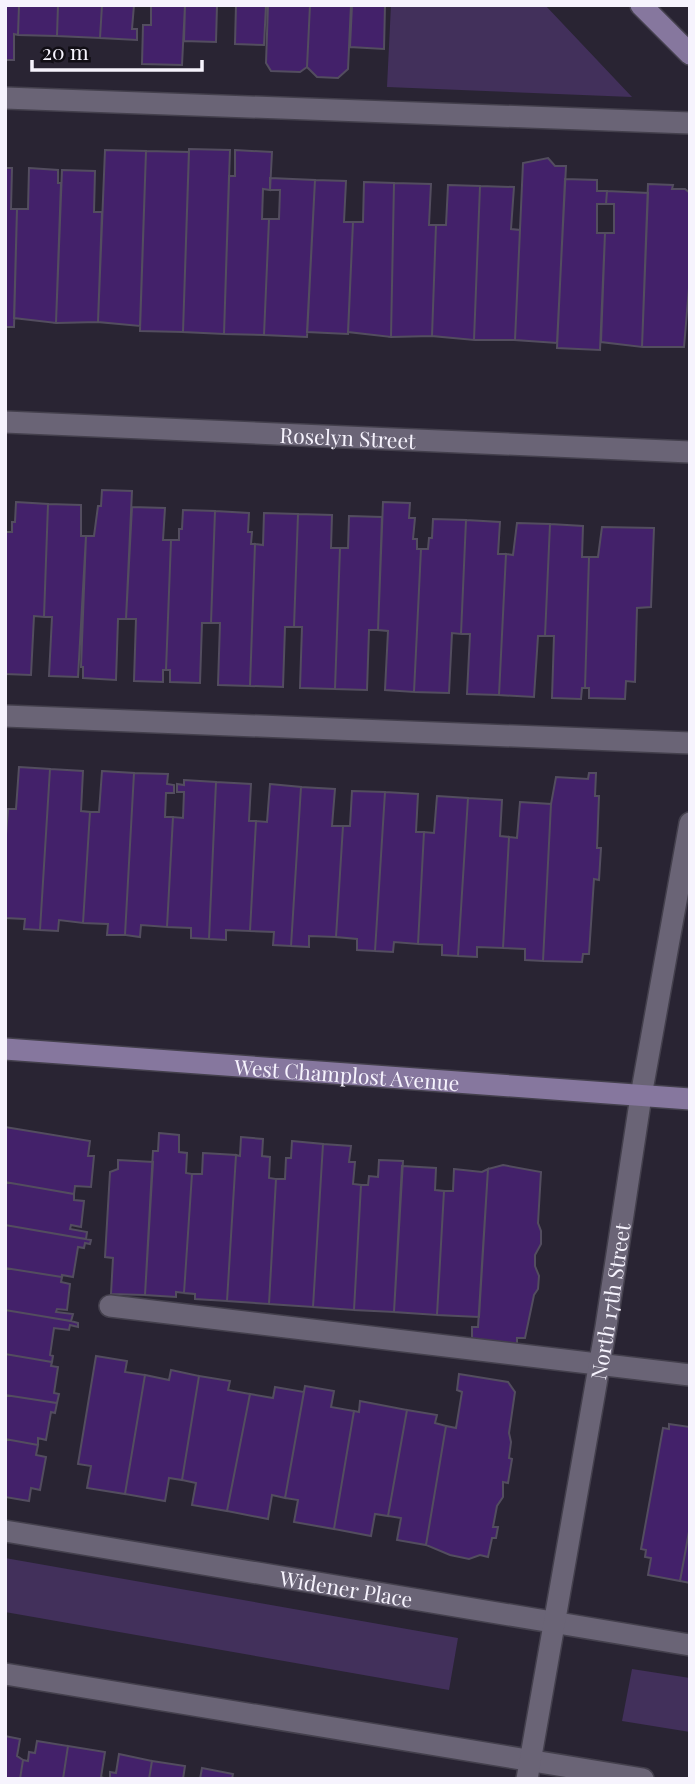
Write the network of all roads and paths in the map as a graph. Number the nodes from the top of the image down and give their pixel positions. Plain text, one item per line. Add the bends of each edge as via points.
1 (641, 5) edge
2 (690, 54) edge
3 (5, 98) edge
4 (690, 123) edge
5 (5, 422) edge
6 (690, 452) edge
7 (5, 716) edge
8 (690, 743) edge
9 (690, 823) edge
10 (5, 1049) edge
11 (641, 1096) junction
12 (690, 1099) edge
13 (110, 1306) dead end
14 (599, 1364) junction
15 (690, 1375) edge
16 (5, 1531) edge
17 (554, 1623) junction
18 (690, 1645) edge
19 (5, 1674) edge
20 (529, 1769) edge
21 (643, 1779) edge

1 - 2 street
3 - 4 street
5 - 6 street, Roselyn Street
7 - 8 street
9 - 11 street, North 17th Street
10 - 11 street, West Champlost Avenue
11 - 12 street, West Champlost Avenue
11 - 14 street, North 17th Street
13 - 14 street
14 - 15 street
14 - 17 street, North 17th Street
16 - 17 street, Widener Place
17 - 18 street, Widener Place
17 - 20 street, North 17th Street
19 - 20 street
20 - 21 street

